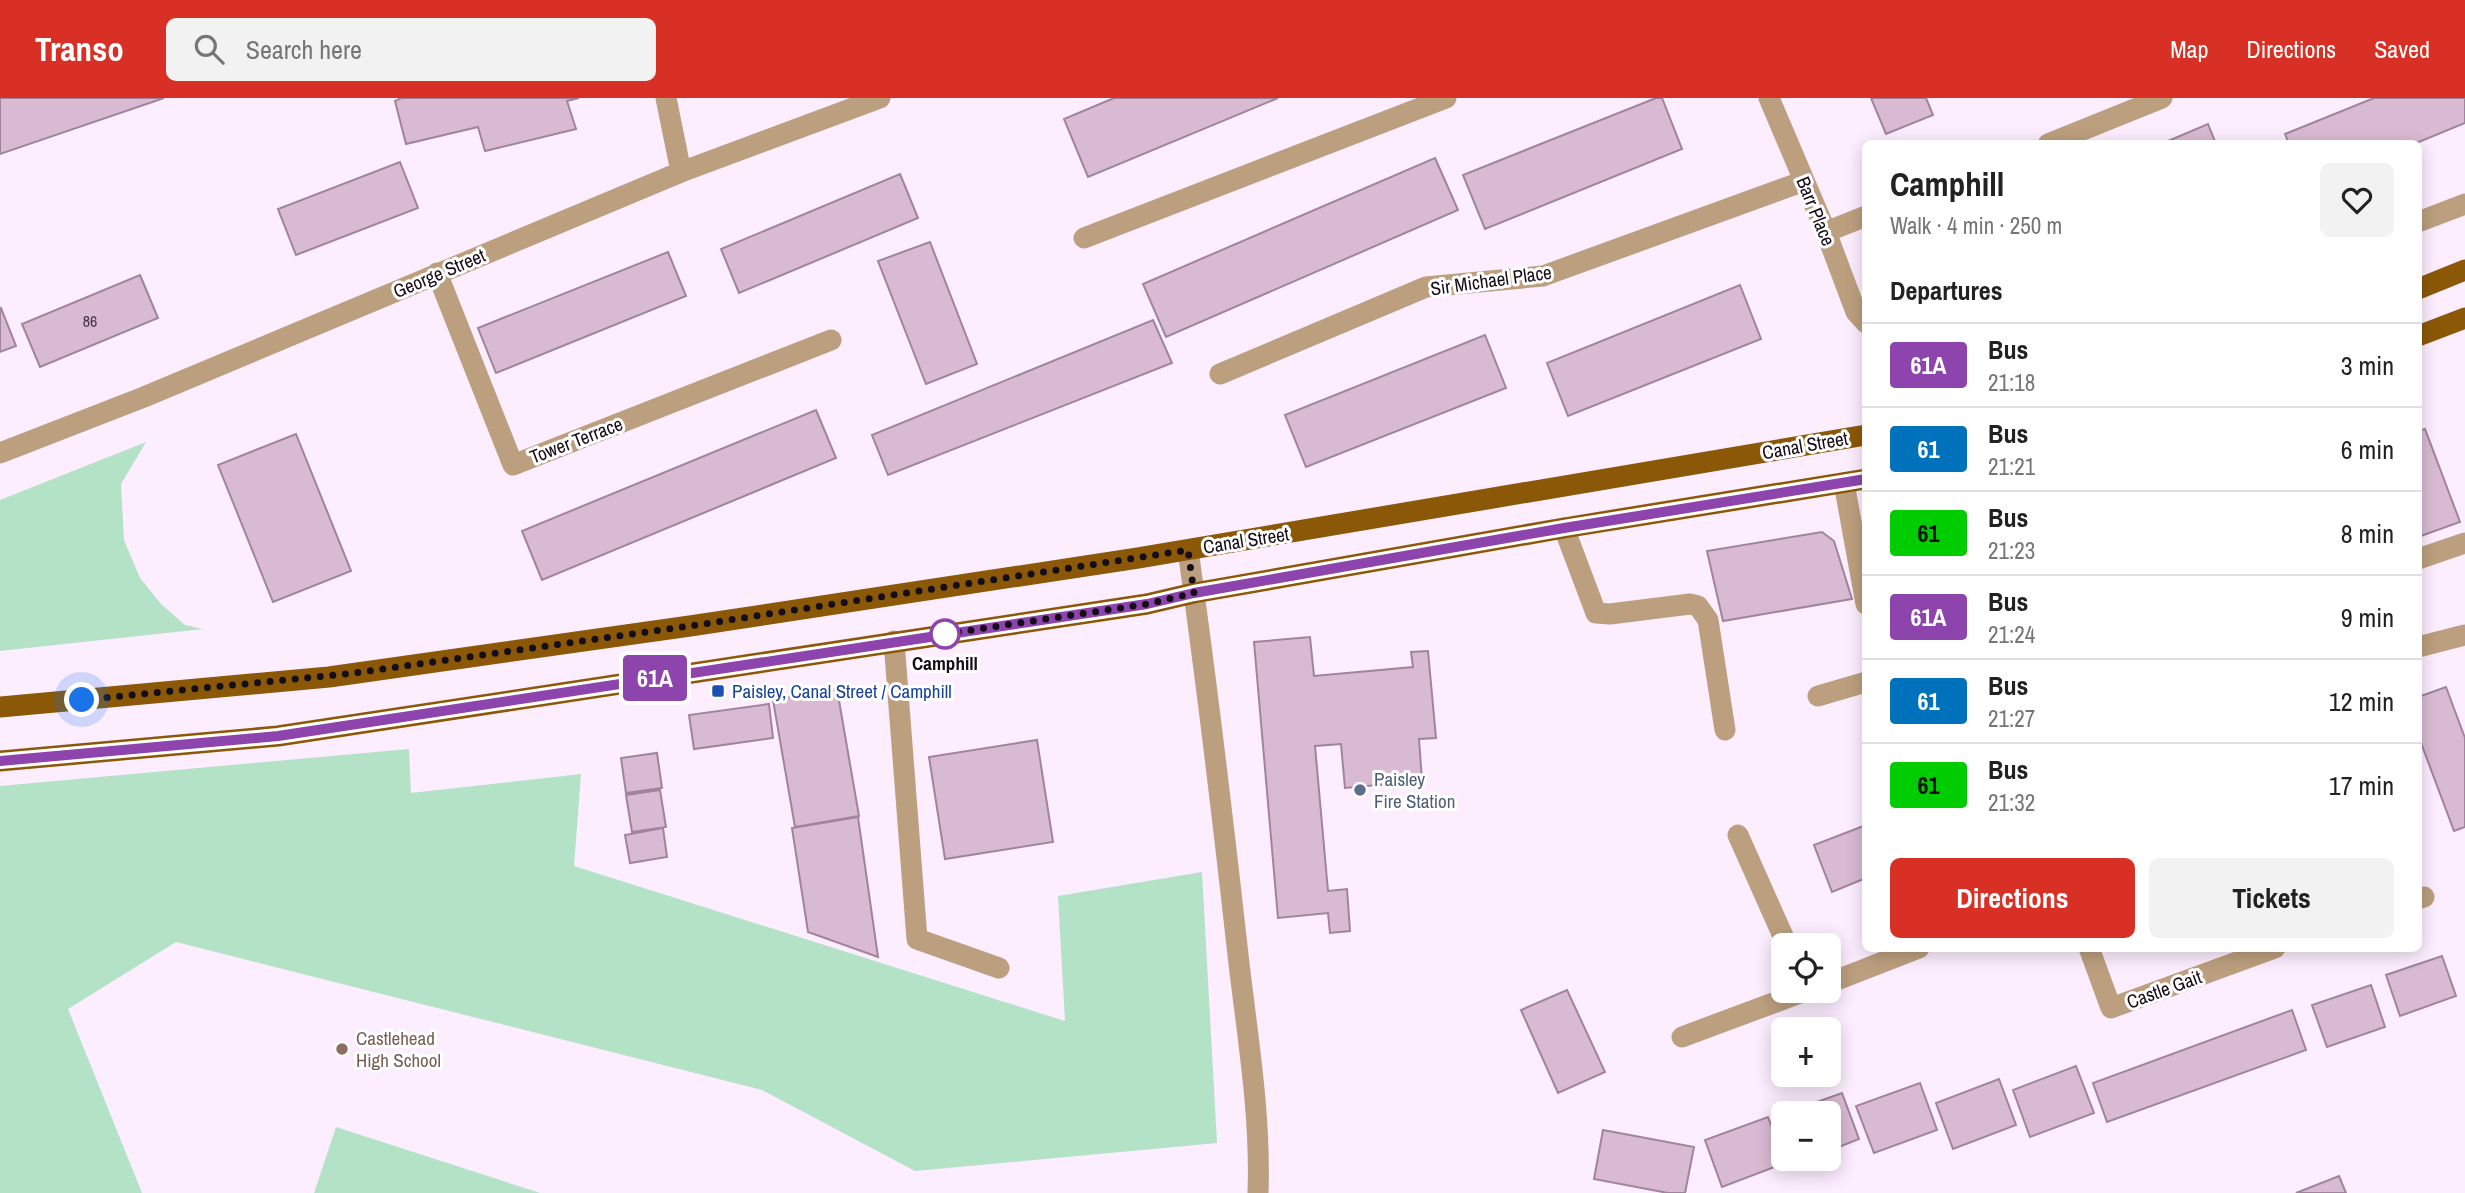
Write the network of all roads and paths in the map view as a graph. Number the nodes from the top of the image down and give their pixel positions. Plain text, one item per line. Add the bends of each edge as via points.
1 (667, 98) edge
2 (880, 98) edge
3 (1446, 98) edge
4 (1769, 98) edge
5 (2162, 98) edge
6 (2058, 140) edge
7 (681, 172) junction
8 (1804, 181) junction
9 (2465, 204) edge
10 (1862, 218) edge
11 (2422, 220) edge
12 (1826, 232) junction
13 (1084, 238) dead end
14 (2465, 270) edge
15 (437, 273) junction
16 (2422, 287) edge
17 (2465, 318) edge
18 (1862, 319) edge
19 (2422, 334) edge
20 (831, 340) dead end
21 (1220, 374) dead end
22 (1862, 436) edge
23 (0, 453) edge
24 (1862, 480) edge
25 (1844, 483) junction
26 (1564, 528) junction
27 (2465, 543) edge
28 (1188, 550) junction
29 (2422, 558) edge
30 (1862, 582) edge
31 (1194, 593) junction
32 (2465, 635) edge
33 (894, 641) junction
34 (2422, 646) edge
35 (1862, 683) edge
36 (1818, 696) dead end
37 (0, 707) edge
38 (1725, 730) dead end
39 (0, 761) edge
40 (1738, 835) dead end
41 (1782, 933) edge
42 (1909, 952) edge
43 (2090, 952) edge
44 (2264, 952) edge
45 (999, 968) dead end
46 (1841, 978) edge
47 (1774, 1003) edge
48 (1682, 1037) dead end
49 (1258, 1193) edge

1 - 7 street
2 - 7 street, George Street
3 - 13 street
4 - 8 street, Barr Place
5 - 6 street
7 - 15 street, George Street
8 - 12 street, Barr Place
8 - 21 street, Sir Michael Place via 1543,276 1426,288
9 - 11 street
10 - 12 street
12 - 18 street, Barr Place
14 - 16 main road
15 - 20 street, Tower Terrace via 513,465
15 - 23 street, George Street
17 - 19 main road
22 - 28 main road, Canal Street
24 - 25 main road
25 - 26 main road
25 - 30 street
26 - 31 main road
26 - 38 street via 1596,613 1698,606 1708,620
27 - 29 street
28 - 31 street
28 - 37 main road, Canal Street via 329,677
31 - 33 main road
31 - 49 street via 1247,1032
32 - 34 street
33 - 39 main road via 278,736
33 - 45 street via 917,939
35 - 36 street
40 - 41 street
42 - 46 street
43 - 44 street, Castle Gait via 2111,1008
47 - 48 street

